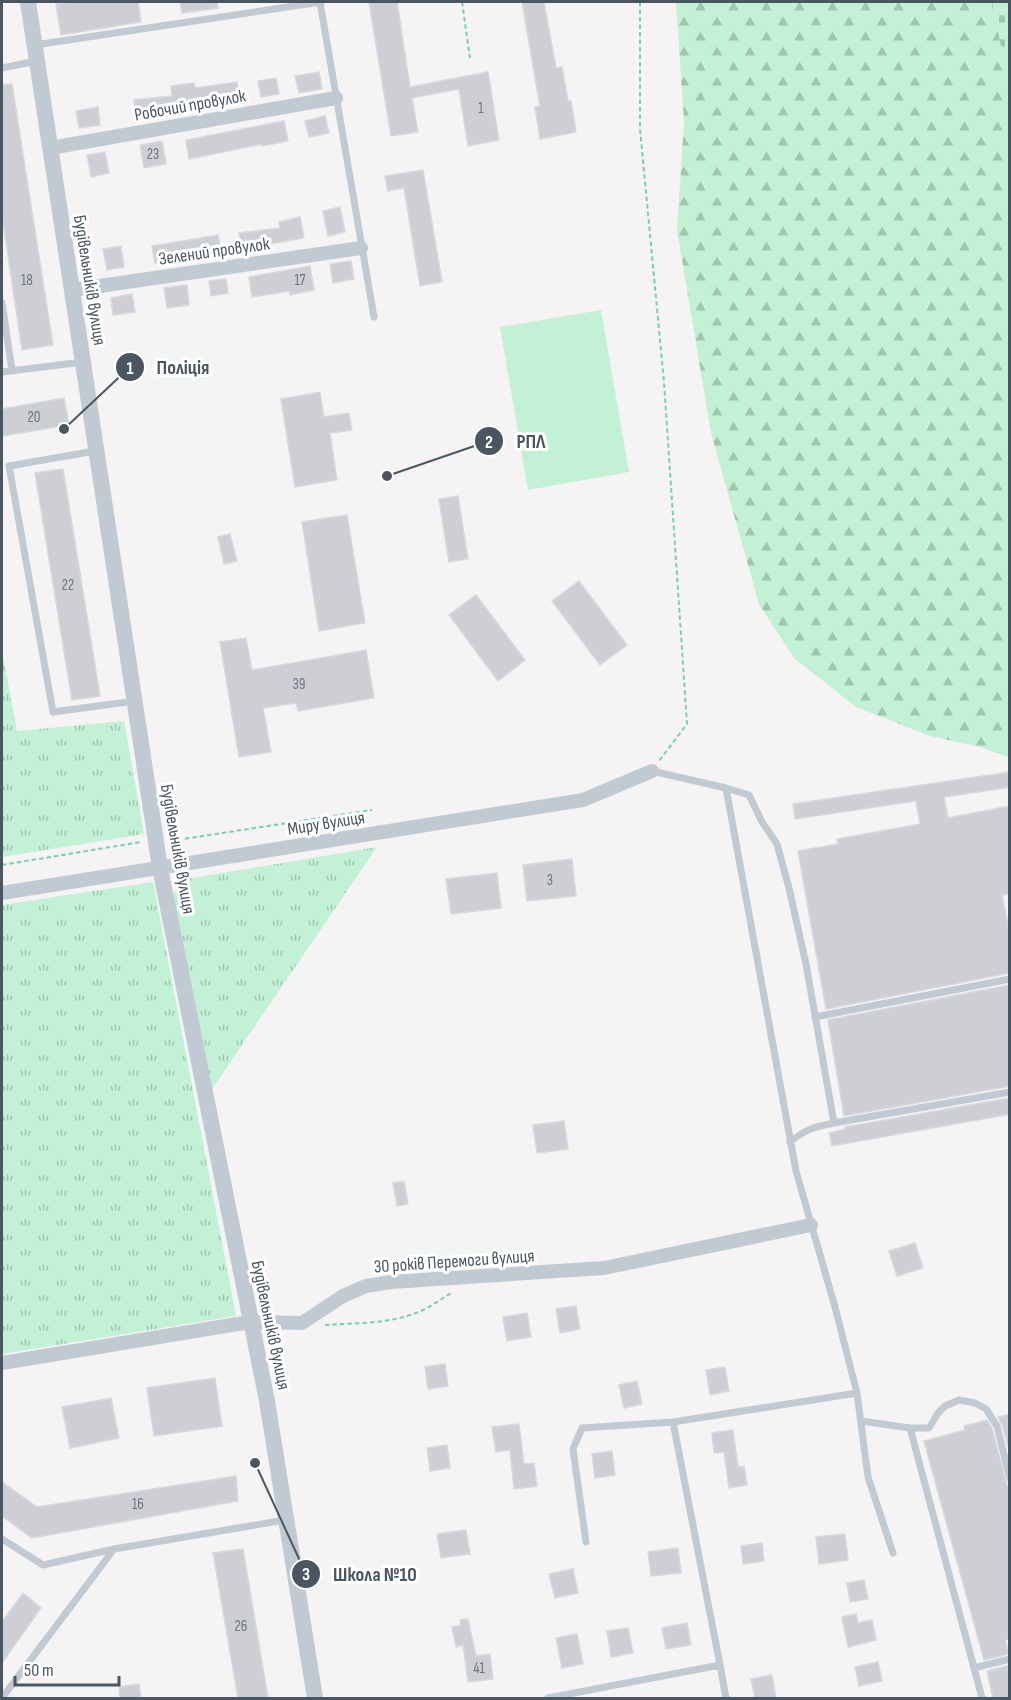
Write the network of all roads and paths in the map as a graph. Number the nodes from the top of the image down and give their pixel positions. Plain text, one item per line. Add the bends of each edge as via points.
1 (27, 2) edge
2 (320, 2) edge
3 (462, 2) edge
4 (640, 2) edge
5 (35, 53) junction
6 (470, 58) dead end
7 (2, 68) edge
8 (336, 98) junction
9 (50, 148) junction
10 (361, 248) junction
11 (72, 290) junction
12 (2, 303) edge
13 (374, 317) dead end
14 (83, 362) junction
15 (12, 370) junction
16 (2, 372) edge
17 (97, 450) junction
18 (135, 701) junction
19 (652, 771) junction
20 (726, 788) junction
21 (372, 810) dead end
22 (156, 843) junction
23 (2, 865) edge
24 (160, 868) junction
25 (2, 893) edge
26 (1010, 979) edge
27 (815, 1017) junction
28 (1010, 1092) edge
29 (834, 1122) junction
30 (790, 1142) junction
31 (811, 1225) junction
32 (452, 1292) dead end
33 (250, 1322) junction
34 (302, 1323) junction
35 (2, 1364) edge
36 (857, 1393) junction
37 (861, 1421) junction
38 (673, 1422) junction
39 (910, 1428) junction
40 (1010, 1479) edge
41 (286, 1520) junction
42 (2, 1539) edge
43 (586, 1542) dead end
44 (114, 1549) junction
45 (893, 1554) dead end
46 (1010, 1659) edge
47 (720, 1665) junction
48 (974, 1668) junction
49 (2, 1698) edge
50 (315, 1698) edge
51 (548, 1698) edge
52 (726, 1698) edge
53 (982, 1698) edge

1 - 5 street, Будівельників вулиця
2 - 5 lane
2 - 8 lane
3 - 6 path
4 - 19 path via 640,129 664,382 687,724
5 - 7 lane
5 - 9 street, Будівельників вулиця
8 - 9 street, Робочий провулок
8 - 10 lane
9 - 11 street, Будівельників вулиця
10 - 11 street, Зелений провулок
10 - 13 lane
11 - 14 street, Будівельників вулиця
12 - 15 lane
14 - 15 lane
14 - 17 street, Будівельників вулиця
15 - 16 lane
17 - 18 street, Будівельників вулиця
17 - 18 lane via 9,466 52,712
18 - 22 street, Будівельників вулиця
19 - 20 lane
19 - 24 street, Миру вулиця via 583,800
20 - 27 lane via 749,795 777,844
20 - 30 lane
21 - 22 path
22 - 23 path
22 - 24 street, Будівельників вулиця
24 - 25 street, Миру вулиця
24 - 33 street, Будівельників вулиця
26 - 27 lane
27 - 29 lane
28 - 29 lane
29 - 30 lane via 803,1132
30 - 31 lane
31 - 34 street, 30 років Перемоги вулиця via 604,1268 366,1286
31 - 36 lane
32 - 34 path via 425,1309 386,1321 318,1326
33 - 34 street
33 - 35 street
33 - 41 street, Будівельників вулиця
36 - 37 lane
36 - 38 lane
37 - 39 lane
37 - 45 lane via 868,1477
38 - 43 lane via 582,1428 573,1449
38 - 47 lane
39 - 40 lane via 929,1428 945,1406 959,1400 975,1403 986,1409 997,1426
39 - 48 lane
41 - 44 lane
41 - 50 street, Будівельників вулиця
42 - 44 lane via 43,1565
44 - 49 lane
46 - 48 lane
47 - 51 lane
47 - 52 lane
48 - 53 lane

